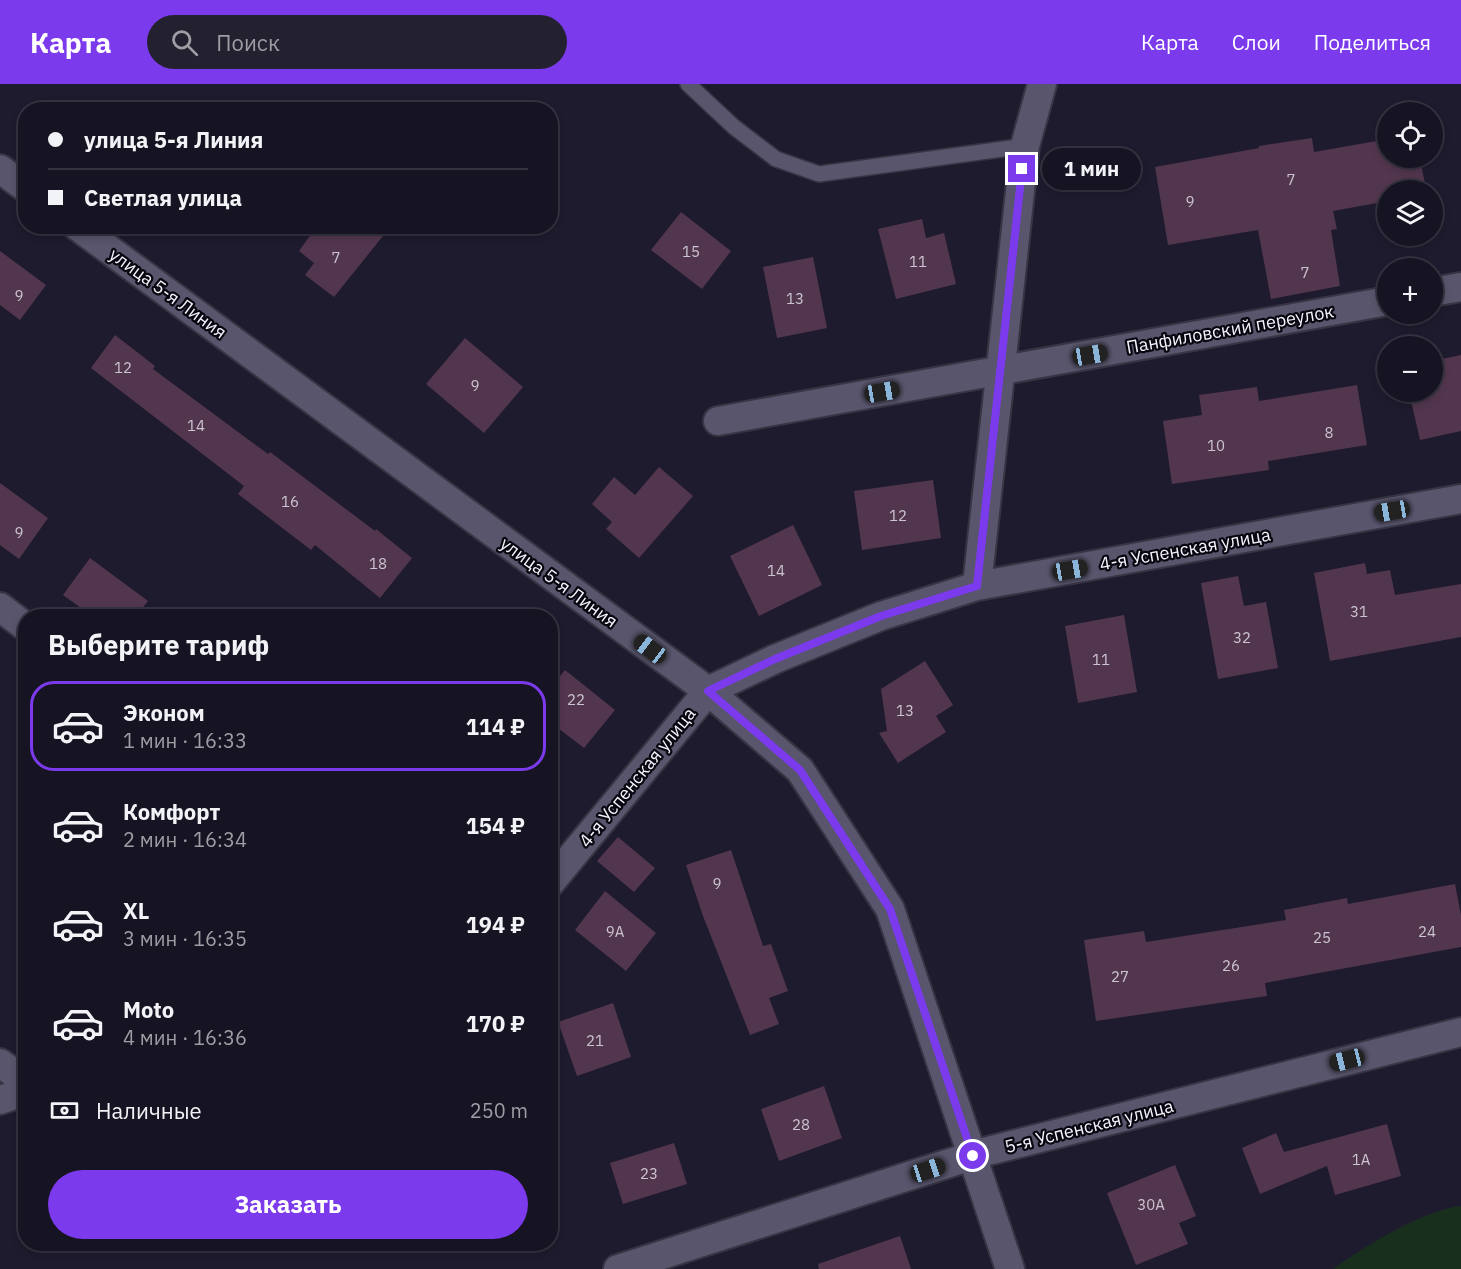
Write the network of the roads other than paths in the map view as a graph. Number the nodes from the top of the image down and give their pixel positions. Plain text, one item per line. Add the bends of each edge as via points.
1 (688, 84) edge
2 (1042, 84) edge
3 (1025, 147) junction
4 (88, 234) edge
5 (1461, 287) edge
6 (1443, 290) edge
7 (1377, 303) edge
8 (999, 371) junction
9 (718, 422) dead end
10 (1461, 499) edge
11 (977, 586) junction
12 (0, 607) edge
13 (18, 621) edge
14 (708, 691) junction
15 (558, 873) edge
16 (1461, 1032) edge
17 (0, 1063) edge
18 (18, 1077) edge
19 (18, 1094) edge
20 (0, 1100) edge
21 (973, 1156) junction
22 (618, 1269) edge
23 (1010, 1269) edge

1 - 3 lane via 776,159 819,174
2 - 3 street
3 - 8 street
4 - 14 street, улица 5-я Линия
5 - 6 street
7 - 8 street, Панфиловский переулок
8 - 9 street, Панфиловский переулок
8 - 11 street
10 - 11 street, 4-я Успенская улица
11 - 14 street, 4-я Успенская улица via 881,616
12 - 13 street
14 - 15 street, 4-я Успенская улица
14 - 21 street, улица 5-я Линия via 800,770 890,909
16 - 21 street, 5-я Успенская улица
17 - 18 street
19 - 20 street
21 - 22 street, 5-я Успенская улица
21 - 23 street, улица 5-я Линия

